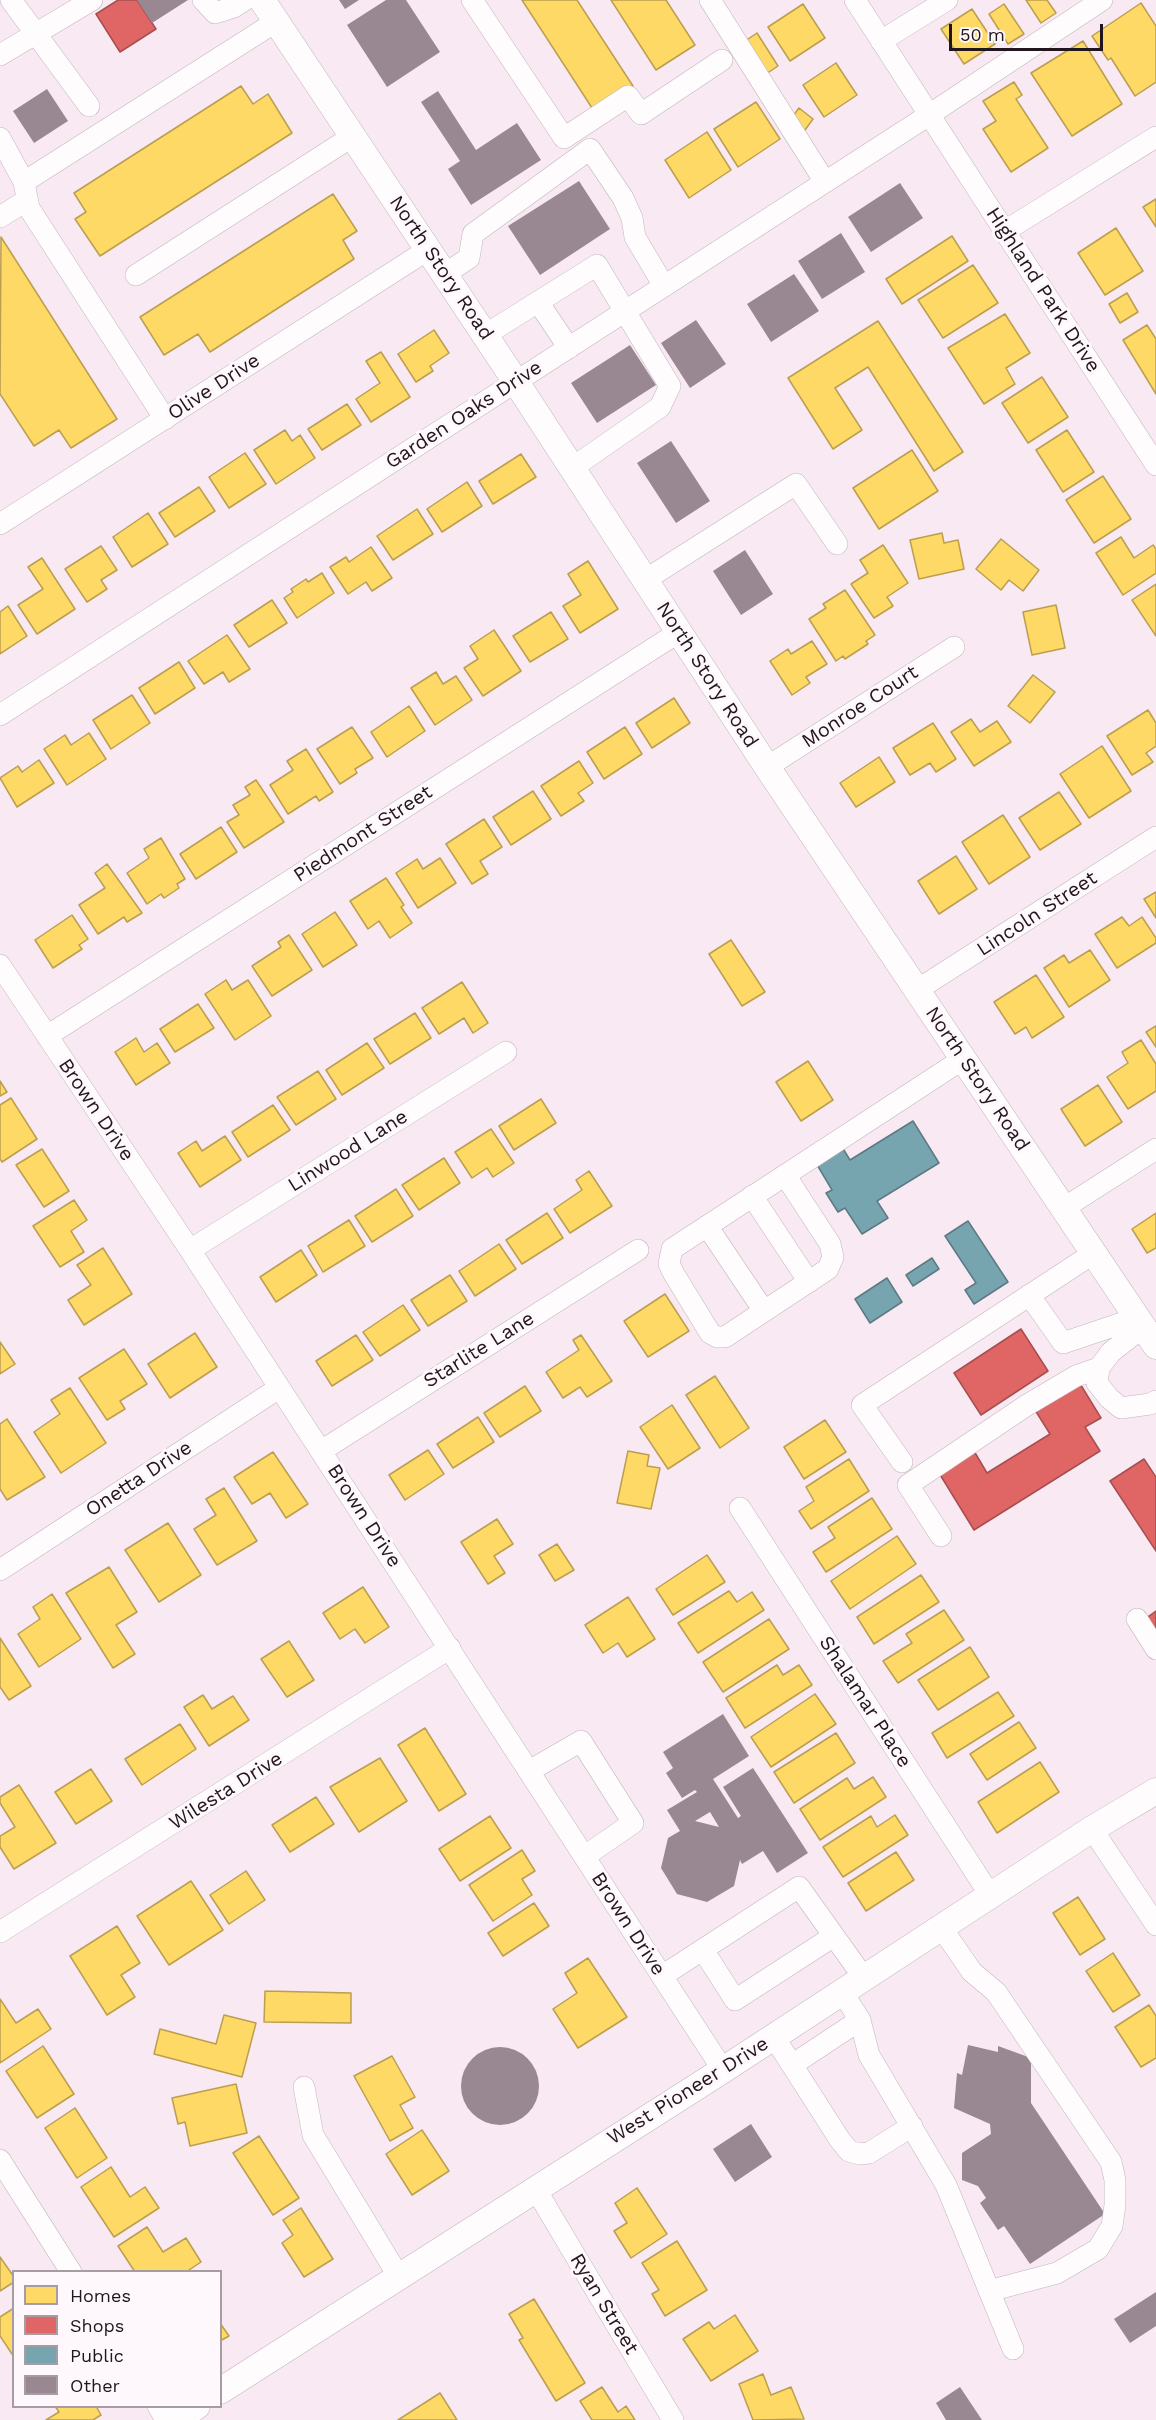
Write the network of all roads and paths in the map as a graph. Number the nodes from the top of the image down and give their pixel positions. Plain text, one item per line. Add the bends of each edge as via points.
1 (11, 0) edge
2 (92, 0) edge
3 (203, 0) edge
4 (245, 0) edge
5 (262, 0) edge
6 (472, 0) edge
7 (710, 0) edge
8 (855, 0) edge
9 (947, 0) edge
10 (1102, 0) edge
11 (277, 21) junction
12 (34, 34) junction
13 (881, 41) junction
14 (0, 55) edge
15 (722, 60) dead end
16 (89, 105) dead end
17 (929, 115) junction
18 (353, 136) junction
19 (1156, 137) edge
20 (0, 138) edge
21 (825, 182) junction
22 (26, 191) junction
23 (0, 217) edge
24 (1005, 231) junction
25 (429, 249) junction
26 (445, 274) junction
27 (136, 275) dead end
28 (664, 286) junction
29 (538, 302) junction
30 (625, 311) junction
31 (485, 335) junction
32 (569, 348) junction
33 (516, 381) junction
34 (165, 419) junction
35 (1156, 465) edge
36 (572, 468) junction
37 (1, 520) edge
38 (837, 544) dead end
39 (645, 580) junction
40 (679, 632) junction
41 (954, 647) dead end
42 (0, 715) edge
43 (767, 767) junction
44 (1156, 837) edge
45 (0, 965) edge
46 (917, 990) junction
47 (47, 1036) junction
48 (506, 1052) dead end
49 (963, 1059) junction
50 (1156, 1149) edge
51 (785, 1175) junction
52 (752, 1196) junction
53 (1064, 1208) junction
54 (707, 1226) junction
55 (189, 1250) junction
56 (638, 1250) dead end
57 (1094, 1252) junction
58 (809, 1282) junction
59 (1029, 1296) junction
60 (764, 1311) junction
61 (1146, 1330) edge
62 (1099, 1368) junction
63 (279, 1388) junction
64 (1156, 1401) edge
65 (321, 1451) junction
66 (902, 1462) dead end
67 (740, 1508) dead end
68 (941, 1536) dead end
69 (0, 1570) edge
70 (1137, 1619) dead end
71 (450, 1648) junction
72 (1156, 1649) edge
73 (530, 1771) junction
74 (1156, 1791) edge
75 (1092, 1829) junction
76 (585, 1856) junction
77 (990, 1895) junction
78 (1156, 1924) edge
79 (941, 1927) junction
80 (0, 1932) edge
81 (834, 1936) junction
82 (703, 1950) junction
83 (662, 1976) junction
84 (864, 1978) junction
85 (842, 1992) junction
86 (807, 2015) junction
87 (860, 2020) junction
88 (774, 2037) junction
89 (826, 2043) junction
90 (792, 2064) junction
91 (723, 2070) junction
92 (304, 2087) dead end
93 (912, 2126) junction
94 (0, 2160) edge
95 (535, 2188) junction
96 (70, 2270) edge
97 (399, 2277) junction
98 (989, 2291) junction
99 (1013, 2349) dead end
100 (222, 2390) edge
101 (194, 2408) edge
102 (176, 2420) edge
103 (673, 2420) edge

1 - 12 street
2 - 12 street
3 - 4 street via 215,13
5 - 11 main road, North Story Road
6 - 15 street via 564,138 628,96 641,114
7 - 21 street
8 - 13 street, Highland Park Drive
9 - 13 street
10 - 17 street, Garden Oaks Drive
11 - 18 main road, North Story Road
11 - 22 street
12 - 14 street
12 - 16 street
13 - 17 street, Highland Park Drive
17 - 21 street, Garden Oaks Drive
17 - 24 street, Highland Park Drive
18 - 25 main road, North Story Road
18 - 27 street
19 - 24 street
20 - 22 street
21 - 28 street, Garden Oaks Drive
22 - 23 street
22 - 34 street via 29,208
24 - 35 street, Highland Park Drive
25 - 26 main road, North Story Road
25 - 34 street, Olive Drive
26 - 28 street via 469,258 473,234 590,149 623,198 635,237
26 - 31 main road, North Story Road
28 - 30 street, Garden Oaks Drive
29 - 30 street via 597,265
29 - 31 street
29 - 32 street
30 - 32 street, Garden Oaks Drive
30 - 36 street via 670,386 660,406
31 - 33 main road, North Story Road
32 - 33 street, Garden Oaks Drive
33 - 36 main road, North Story Road
33 - 42 street, Garden Oaks Drive
34 - 37 street, Olive Drive
36 - 39 main road, North Story Road
38 - 39 street via 796,484
39 - 40 main road, North Story Road
40 - 43 main road, North Story Road
40 - 47 street, Piedmont Street
41 - 43 street, Monroe Court
43 - 46 main road, North Story Road
44 - 46 street, Lincoln Street
45 - 47 street, Brown Drive
46 - 49 main road, North Story Road
47 - 55 street, Brown Drive
48 - 55 street, Linwood Lane
49 - 51 street
49 - 53 main road, North Story Road
50 - 53 street
51 - 52 street
51 - 58 street via 830,1244 833,1257 828,1269
52 - 54 street
52 - 58 street
53 - 57 main road, North Story Road
54 - 60 street
54 - 60 street via 672,1249 669,1264 710,1333 725,1337
55 - 63 street, Brown Drive
56 - 65 street, Starlite Lane
57 - 59 street
57 - 61 main road, North Story Road
58 - 60 street
59 - 61 street via 1063,1343
59 - 66 street via 862,1405
61 - 62 street via 1111,1352
62 - 64 street via 1097,1383 1121,1408
62 - 68 street via 1076,1376 1027,1405 908,1485
63 - 65 street, Brown Drive
63 - 69 street, Onetta Drive
65 - 71 street, Brown Drive
67 - 77 street, Shalamar Place
70 - 72 street
71 - 73 street, Brown Drive
71 - 80 street, Wilesta Drive
73 - 76 street, Brown Drive
73 - 76 street via 581,1742 633,1823
74 - 75 main road, West Pioneer Drive
75 - 77 main road, West Pioneer Drive
75 - 78 street
76 - 83 street, Brown Drive
77 - 79 main road, West Pioneer Drive
79 - 84 main road, West Pioneer Drive
79 - 98 street via 972,1972 996,1992 1112,2162 1115,2180 1112,2226 1098,2249 1057,2273
81 - 82 street via 799,1887
81 - 82 street via 735,2000
81 - 84 street
82 - 83 street
83 - 91 street, Brown Drive
84 - 85 main road, West Pioneer Drive
85 - 86 main road, West Pioneer Drive
85 - 87 street
86 - 88 main road, West Pioneer Drive
86 - 89 street
87 - 89 street
87 - 93 street via 869,2055
88 - 90 street
88 - 91 main road, West Pioneer Drive
89 - 90 street
90 - 93 street via 849,2151 869,2153
91 - 95 main road, West Pioneer Drive
92 - 97 street via 314,2135
93 - 98 street via 946,2185
94 - 96 street
95 - 97 main road, West Pioneer Drive
95 - 103 street, Ryan Street
97 - 100 main road, West Pioneer Drive
98 - 99 street
101 - 102 main road

